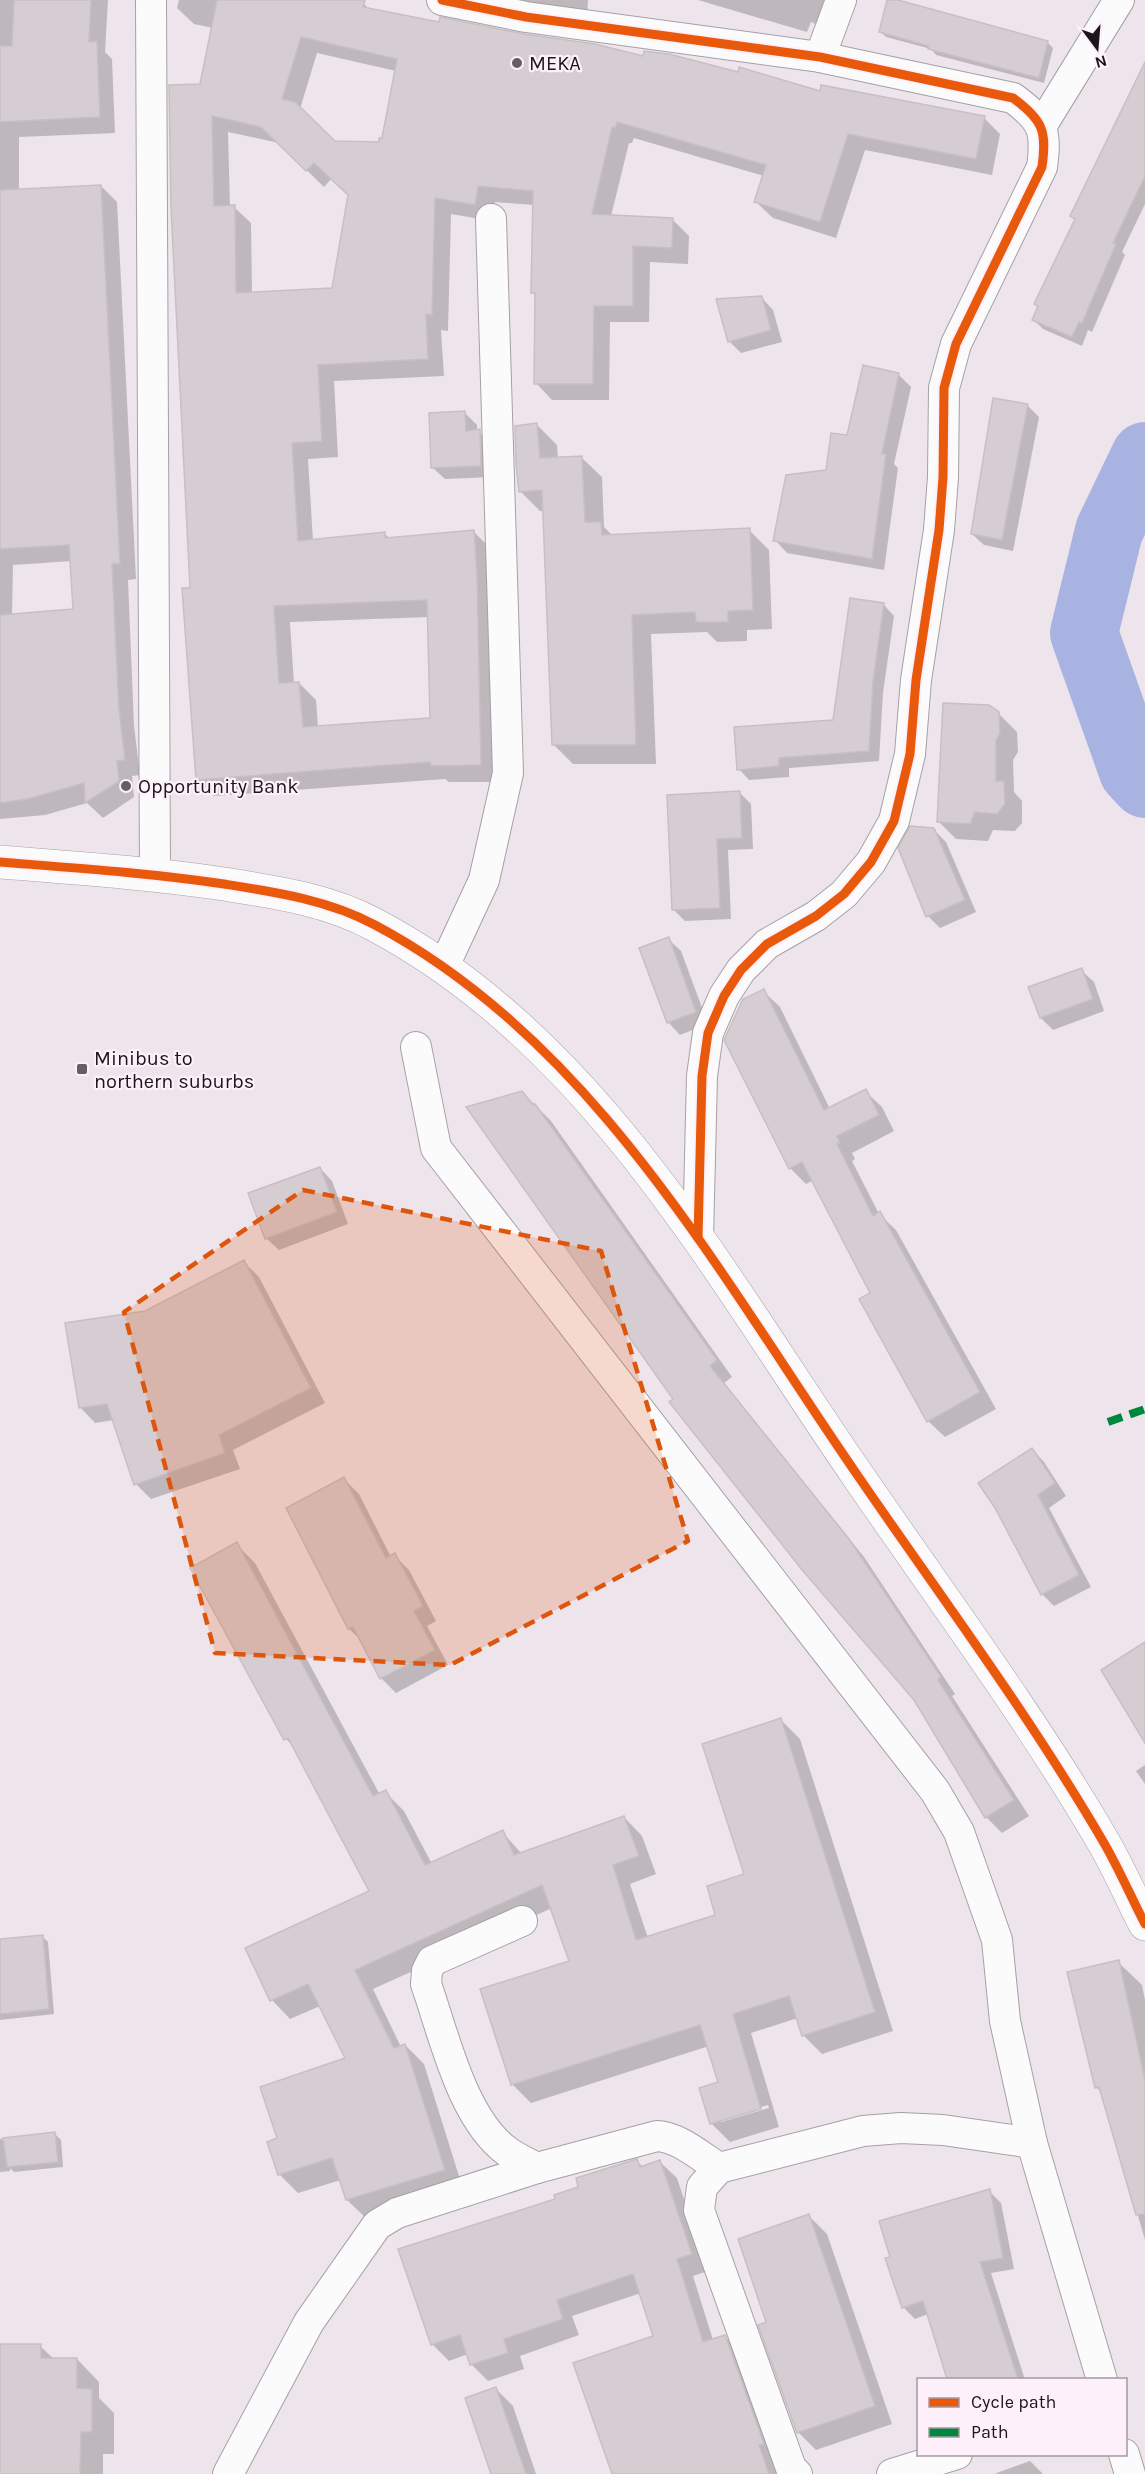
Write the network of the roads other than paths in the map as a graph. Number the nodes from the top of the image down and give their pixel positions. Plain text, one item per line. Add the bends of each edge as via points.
1 (151, 0) edge
2 (442, 0) edge
3 (841, 0) edge
4 (1119, 0) edge
5 (820, 57) junction
6 (1042, 125) junction
7 (491, 219) dead end
8 (0, 862) edge
9 (155, 874) junction
10 (444, 966) junction
11 (416, 1047) dead end
12 (698, 1238) junction
13 (522, 1920) dead end
14 (1145, 1924) edge
15 (1032, 2143) junction
16 (537, 2168) junction
17 (719, 2168) junction
18 (1102, 2378) edge
19 (950, 2456) edge
20 (1125, 2456) edge
21 (228, 2474) edge
22 (797, 2474) edge
23 (892, 2474) edge
24 (1130, 2474) edge

1 - 9 street
2 - 5 street via 526,17
3 - 5 street
4 - 6 street
5 - 6 street via 1013,98
6 - 12 street via 1042,167 956,344 944,388 944,477 939,530 916,680 910,754 894,821 871,862 844,894 816,916 767,944 741,970 724,996 708,1033 702,1076
7 - 10 street via 508,772 484,880
8 - 9 street
9 - 10 street via 294,895 372,922
10 - 12 street via 507,1018 576,1084 634,1150
11 - 15 street via 436,1148 935,1791 959,1832 997,1940 1005,2021
12 - 14 street via 1063,1775 1106,1846
13 - 16 street via 432,1961 426,1984 466,2097 484,2126 507,2151
15 - 17 street via 942,2130 863,2131
15 - 18 street
16 - 17 street via 657,2136 676,2141
16 - 21 street via 397,2212 377,2225 309,2322
17 - 22 street via 702,2187 699,2210 791,2468
19 - 23 street
20 - 24 street

